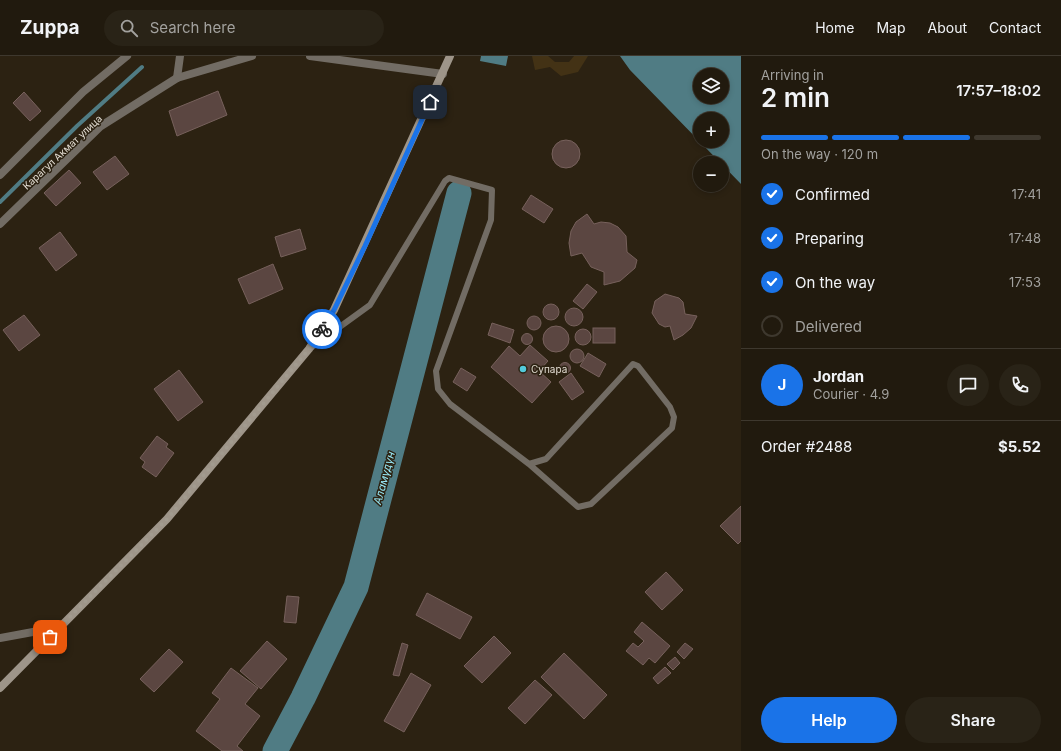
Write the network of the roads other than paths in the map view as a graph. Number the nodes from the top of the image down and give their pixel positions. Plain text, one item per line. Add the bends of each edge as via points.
1 (127, 56) edge
2 (180, 56) edge
3 (252, 56) edge
4 (310, 56) edge
5 (450, 56) edge
6 (443, 74) junction
7 (177, 78) junction
8 (0, 175) edge
9 (0, 224) edge
10 (309, 349) junction
11 (529, 464) junction
12 (60, 627) junction
13 (0, 638) edge
14 (0, 688) edge

1 - 8 street via 83,92
2 - 7 street
3 - 7 street, Карагул Акмат улица
4 - 6 street
5 - 6 main road
6 - 10 main road via 334,310
7 - 9 street, Карагул Акмат улица via 101,126
10 - 11 lane via 370,305 445,181 449,178 492,190 491,220 436,371 438,389 450,404
10 - 12 main road via 167,519
11 - 11 lane via 546,459 633,364 638,366 670,407 674,417 672,428 591,504 578,506
12 - 13 street
12 - 14 main road

